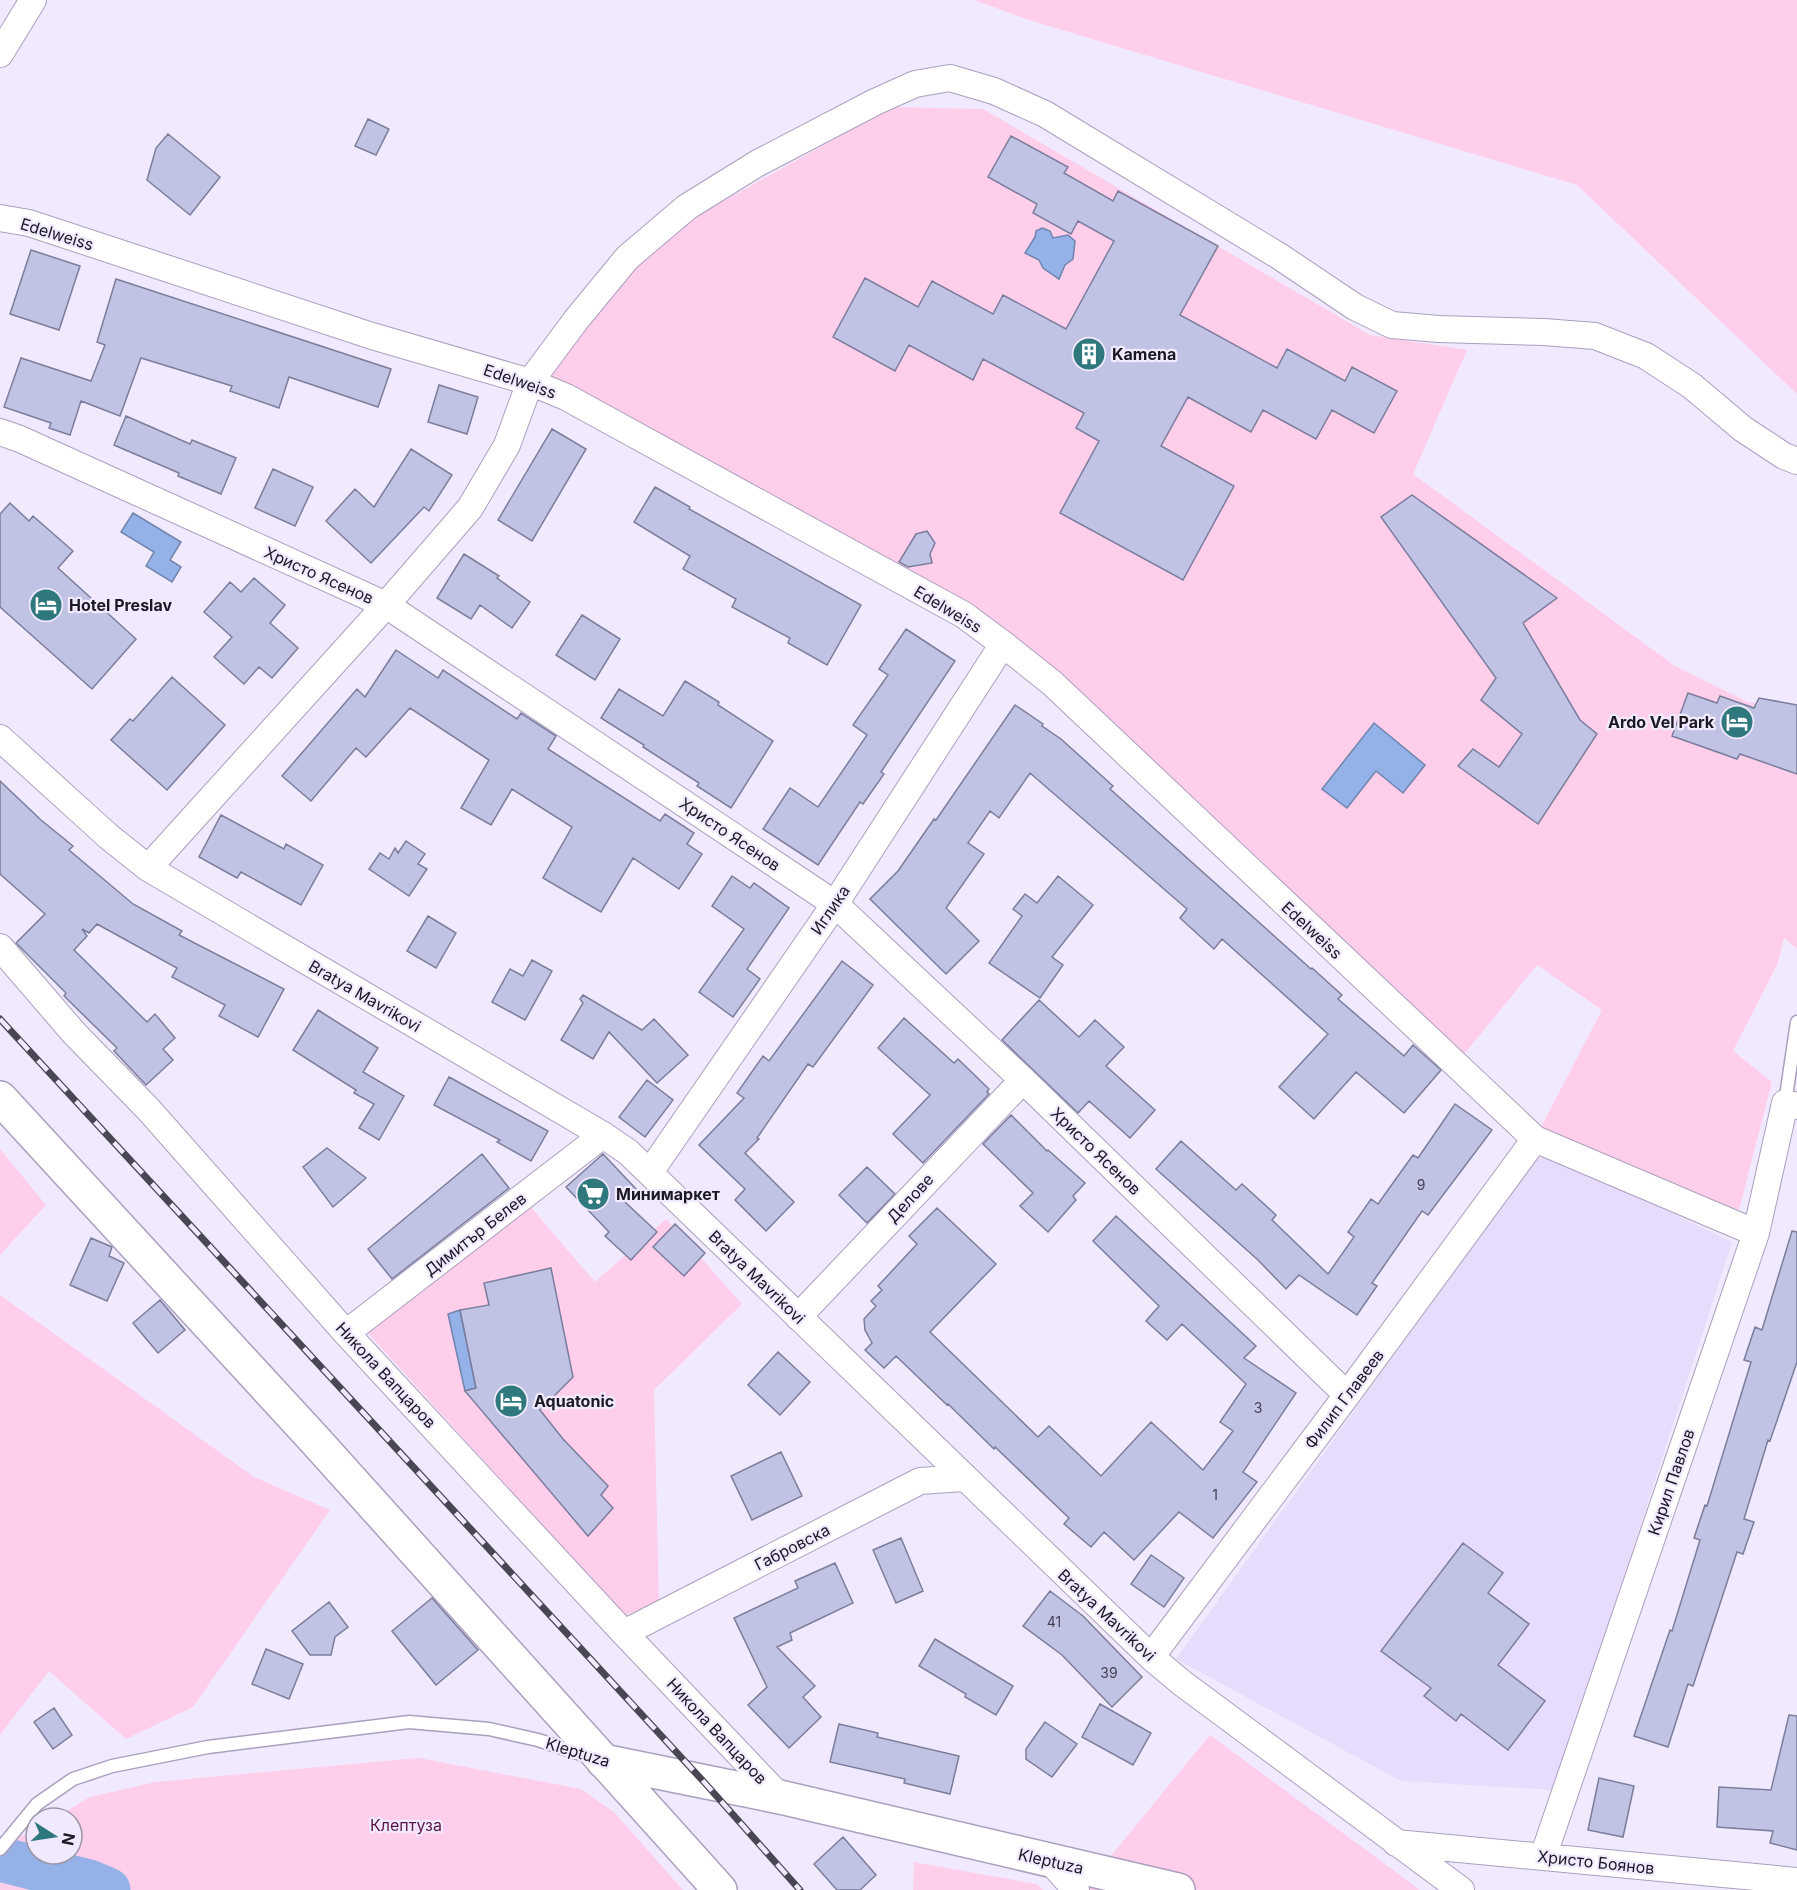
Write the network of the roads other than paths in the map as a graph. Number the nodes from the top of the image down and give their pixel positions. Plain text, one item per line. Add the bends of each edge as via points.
1 (33, 0) edge
2 (0, 54) edge
3 (0, 218) edge
4 (530, 382) junction
5 (0, 432) edge
6 (1797, 461) edge
7 (386, 605) junction
8 (1003, 644) junction
9 (0, 738) edge
10 (148, 868) junction
11 (835, 904) junction
12 (0, 947) edge
13 (1797, 1022) edge
14 (1023, 1080) junction
15 (0, 1098) edge
16 (1791, 1104) edge
17 (603, 1135) junction
18 (1535, 1139) junction
19 (650, 1172) junction
20 (1756, 1233) junction
21 (798, 1317) junction
22 (346, 1333) junction
23 (1347, 1395) junction
24 (964, 1478) junction
25 (624, 1633) junction
26 (1151, 1657) junction
27 (603, 1761) junction
28 (780, 1797) junction
29 (1396, 1843) junction
30 (0, 1849) edge
31 (1543, 1857) junction
32 (1051, 1862) junction
33 (1797, 1881) edge
34 (720, 1890) edge
35 (1076, 1890) edge
36 (1178, 1890) edge
37 (1461, 1890) edge

1 - 2 street
3 - 4 street, Edelweiss via 29,223 360,332
4 - 6 street via 627,258 687,207 758,163 875,102 915,84 950,78 994,91 1046,114 1355,307 1392,325 1595,336 1646,356 1692,386 1743,429
4 - 7 street via 507,445 470,508
4 - 8 street, Edelweiss via 566,397 963,615
5 - 7 street, Христо Ясенов
7 - 10 street
7 - 11 street, Христо Ясенов
8 - 11 street, Иглика
8 - 18 street, Edelweiss via 1052,683
9 - 10 street, Bratya Mavrikovi
10 - 17 street, Bratya Mavrikovi
11 - 14 street, Христо Ясенов
11 - 19 street, Иглика
12 - 22 street, Никола Вапцаров
13 - 16 lane
14 - 21 street, Делове
14 - 23 street, Христо Ясенов
15 - 27 street
16 - 20 street, Кирил Павлов
17 - 19 street, Bratya Mavrikovi
17 - 22 street, Димитър Белев
18 - 20 street, Edelweiss
18 - 23 street, Филип Главеев
19 - 21 street, Bratya Mavrikovi
20 - 31 street, Кирил Павлов
21 - 24 street, Bratya Mavrikovi
22 - 25 street, Никола Вапцаров
23 - 26 street, Филип Главеев
24 - 25 street, Габровска via 920,1481
24 - 26 street, Bratya Mavrikovi
25 - 28 street, Никола Вапцаров
26 - 29 street, Bratya Mavrikovi
27 - 28 street, Kleptuza
27 - 30 lane, Kleptuza via 489,1729 409,1722 208,1747 112,1766 74,1779 37,1804
27 - 34 street
28 - 32 street, Kleptuza
29 - 31 street, Христо Боянов
29 - 37 street, Bratya Mavrikovi
31 - 33 street, Христо Боянов
32 - 35 street
32 - 36 street, Kleptuza

